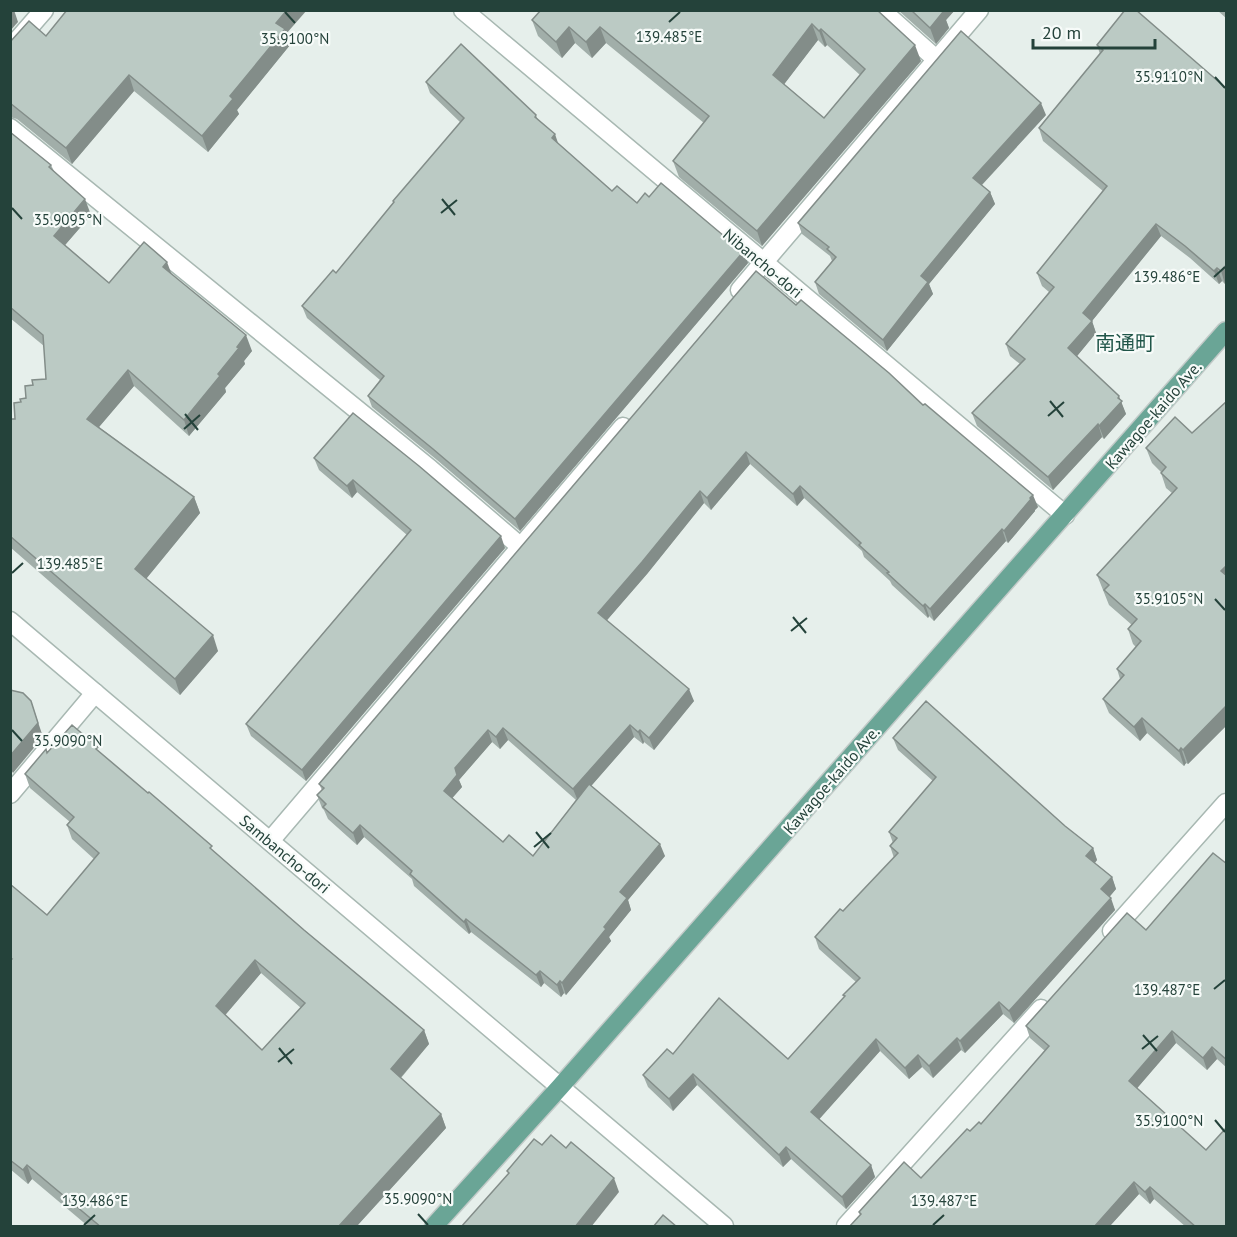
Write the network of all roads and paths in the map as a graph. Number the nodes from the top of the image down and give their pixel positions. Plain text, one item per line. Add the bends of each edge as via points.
1 (44, 10) edge
2 (463, 10) edge
3 (881, 10) edge
4 (979, 10) edge
5 (10, 50) edge
6 (936, 59) junction
7 (10, 128) edge
8 (763, 263) junction
9 (733, 299) edge
10 (1227, 331) edge
11 (634, 414) edge
12 (1065, 515) junction
13 (521, 547) junction
14 (10, 621) edge
15 (95, 693) junction
16 (10, 794) edge
17 (1227, 803) edge
18 (270, 841) junction
19 (1100, 945) edge
20 (1052, 997) edge
21 (560, 1087) junction
22 (434, 1227) edge
23 (724, 1227) edge
24 (846, 1227) edge

1 - 5 street
2 - 8 street, Nibancho-dori
3 - 6 street
4 - 6 street
6 - 8 street
7 - 13 street
8 - 9 street
8 - 12 street, Nibancho-dori
10 - 12 main road, Kawagoe-kaido Ave.
11 - 13 street
12 - 21 main road, Kawagoe-kaido Ave.
13 - 18 street
14 - 15 street, Sambancho-dori
15 - 16 street
15 - 18 street, Sambancho-dori
17 - 19 street
18 - 21 street, Sambancho-dori
20 - 24 street
21 - 22 main road, Kawagoe-kaido Ave.
21 - 23 street, Sambancho-dori

